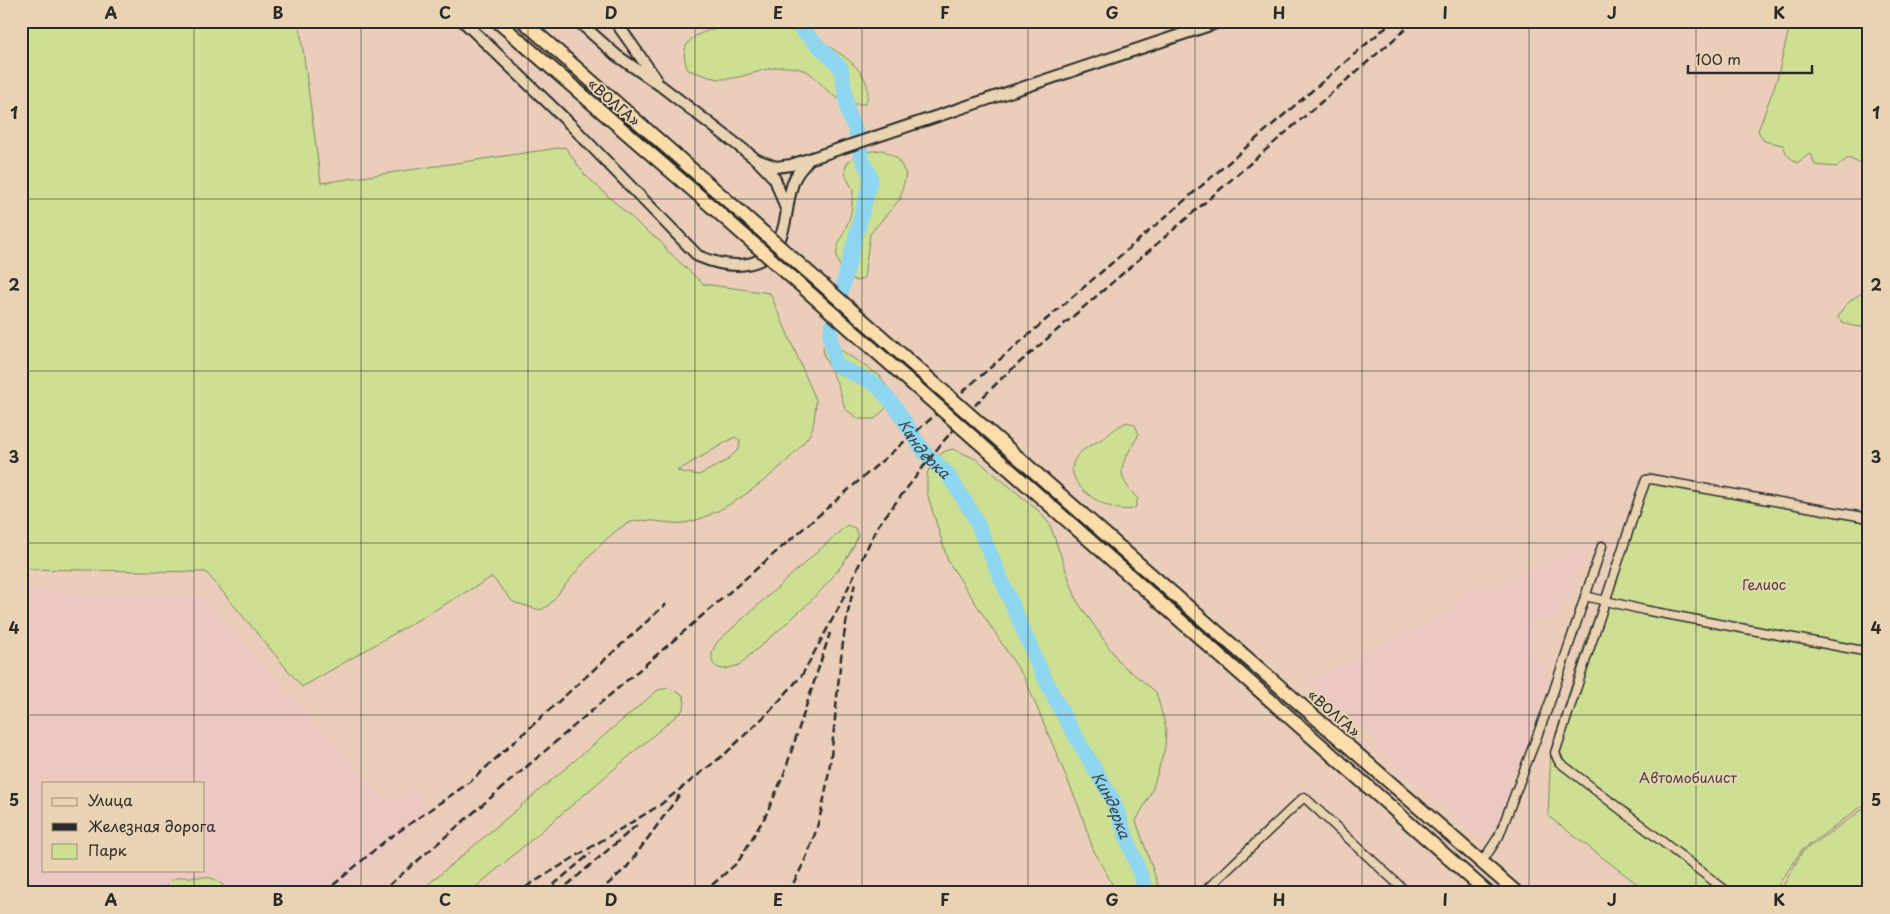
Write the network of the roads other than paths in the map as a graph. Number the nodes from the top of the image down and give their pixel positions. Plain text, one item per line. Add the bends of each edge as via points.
1 (463, 21) edge
2 (497, 21) edge
3 (523, 21) edge
4 (578, 21) edge
5 (615, 21) edge
6 (1222, 21) edge
7 (661, 86) junction
8 (757, 160) junction
9 (809, 160) junction
10 (787, 212) junction
11 (1869, 518) edge
12 (1602, 546) dead end
13 (1585, 596) junction
14 (1606, 601) junction
15 (1869, 652) edge
16 (1482, 862) junction
17 (1203, 893) edge
18 (1400, 893) edge
19 (1488, 893) edge
20 (1518, 893) edge
21 (1729, 893) edge

1 - 10 street via 569,123 698,256 732,266 758,262 780,238
2 - 19 highway, «ВОЛГА», bridge
3 - 16 highway, «ВОЛГА», bridge
4 - 7 street via 616,54
5 - 7 street
6 - 9 street
7 - 8 street
8 - 9 street via 784,167
8 - 10 street via 775,179
9 - 10 street via 790,190
11 - 14 street via 1646,480
12 - 13 street
13 - 14 street
13 - 16 street via 1550,702 1499,836
14 - 15 street
14 - 21 street via 1556,747 1559,762
16 - 20 highway, «ВОЛГА»
17 - 18 street via 1304,797 1403,890

